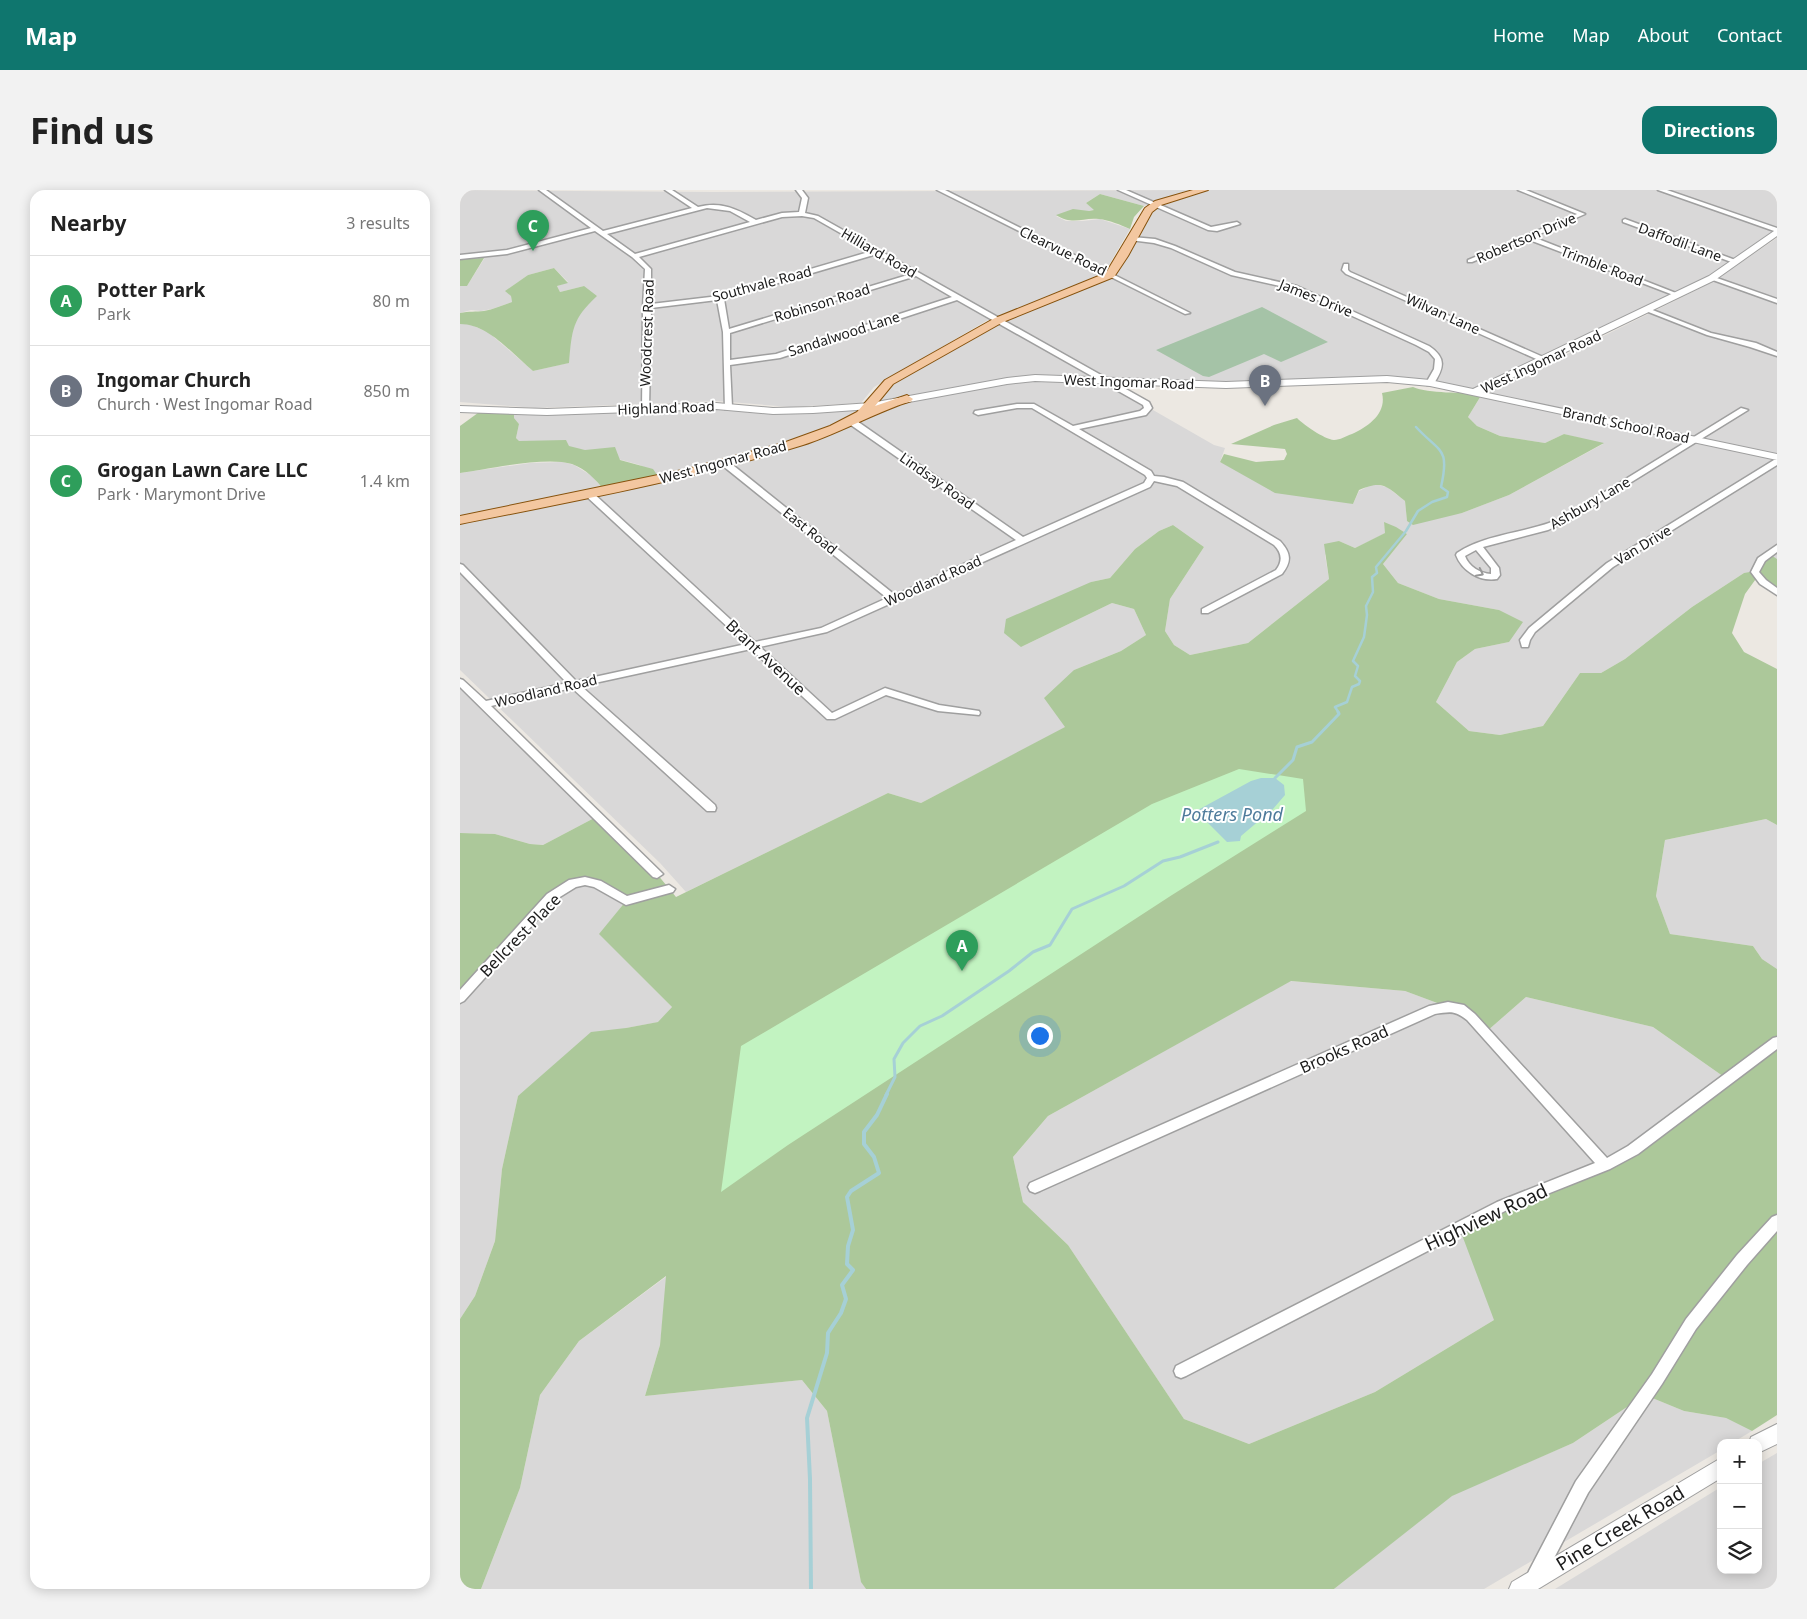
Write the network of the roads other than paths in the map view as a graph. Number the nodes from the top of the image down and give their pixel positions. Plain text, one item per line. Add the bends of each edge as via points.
1 (542, 190) edge
2 (668, 190) edge
3 (800, 190) edge
4 (940, 190) edge
5 (1121, 190) edge
6 (1203, 190) edge
7 (1521, 190) edge
8 (1661, 190) edge
9 (1154, 205) junction
10 (696, 208) junction
11 (802, 214) junction
12 (1625, 221) dead end
13 (754, 222) junction
14 (1237, 224) dead end
15 (599, 231) junction
16 (1777, 232) edge
17 (1527, 237) junction
18 (1132, 239) junction
19 (877, 252) junction
20 (634, 256) junction
21 (460, 257) edge
22 (1470, 261) dead end
23 (1736, 262) junction
24 (1346, 265) dead end
25 (917, 274) junction
26 (1110, 275) junction
27 (1712, 278) junction
28 (1678, 295) junction
29 (958, 297) junction
30 (720, 298) junction
31 (1777, 302) edge
32 (646, 307) junction
33 (1648, 310) junction
34 (1187, 313) dead end
35 (999, 320) junction
36 (726, 332) junction
37 (1777, 354) edge
38 (1546, 360) junction
39 (728, 363) junction
40 (1106, 381) junction
41 (1430, 382) junction
42 (1475, 392) junction
43 (908, 399) junction
44 (728, 406) junction
45 (871, 406) junction
46 (460, 408) edge
47 (645, 409) junction
48 (1744, 410) dead end
49 (978, 413) dead end
50 (851, 421) junction
51 (1072, 428) junction
52 (1692, 439) junction
53 (1777, 457) edge
54 (1777, 462) edge
55 (726, 464) junction
56 (1151, 478) junction
57 (589, 494) junction
58 (460, 520) edge
59 (1023, 540) junction
60 (1478, 546) dead end
61 (1777, 548) edge
62 (460, 567) edge
63 (1777, 592) edge
64 (894, 599) junction
65 (1205, 611) dead end
66 (754, 645) junction
67 (1525, 645) dead end
68 (460, 682) edge
69 (573, 684) junction
70 (484, 705) junction
71 (975, 713) dead end
72 (711, 808) dead end
73 (657, 874) dead end
74 (669, 889) dead end
75 (460, 998) edge
76 (1777, 1042) edge
77 (1605, 1164) junction
78 (1035, 1187) dead end
79 (1777, 1221) edge
80 (1181, 1371) dead end
81 (1777, 1433) edge
82 (1762, 1442) edge
83 (1717, 1469) edge
84 (1526, 1585) edge

1 - 15 street, Woodcrest Road
2 - 10 street
3 - 11 street via 805,198
4 - 26 street, Clearvue Road
5 - 9 street
6 - 9 main road
7 - 17 street, Robertson Drive via 1582,214
8 - 16 street
9 - 14 street via 1210,229
9 - 18 main road via 1145,213
10 - 13 street via 728,208
10 - 15 street
11 - 13 street, Hilliard Road
11 - 19 street, Hilliard Road via 819,218
12 - 23 street, Daffodil Lane
13 - 20 street, Hilliard Road
15 - 20 street, Woodcrest Road
15 - 21 street via 514,251
16 - 23 street, West Ingomar Road
17 - 22 street, Robertson Drive
17 - 28 street, Trimble Road
18 - 26 main road
18 - 41 street, James Drive via 1173,246 1233,274 1295,287 1419,343 1435,352 1439,359
19 - 25 street, Hilliard Road
19 - 30 street, Southvale Road
20 - 32 street, Woodcrest Road via 649,272
23 - 27 street, West Ingomar Road
24 - 38 street, Wilvan Lane via 1348,273
25 - 29 street, Hilliard Road
25 - 36 street, Robinson Road
26 - 34 street, Clearvue Road
26 - 35 main road
27 - 28 street, West Ingomar Road
27 - 31 street
28 - 33 street, West Ingomar Road
29 - 35 street, Hilliard Road
29 - 39 street, Sandalwood Lane via 777,356
30 - 32 street, Southvale Road
30 - 36 street
32 - 47 street, Woodcrest Road
33 - 37 street via 1708,334
33 - 38 street, West Ingomar Road
35 - 40 street, Hilliard Road
35 - 45 main road via 889,382 878,392
36 - 39 street
38 - 42 street, West Ingomar Road
39 - 44 street
40 - 41 street, West Ingomar Road via 1226,386 1387,379
40 - 43 street, West Ingomar Road via 1025,379
40 - 51 street via 1146,404 1147,411
41 - 42 street, West Ingomar Road
42 - 52 street, Brandt School Road
43 - 45 street, West Ingomar Road
43 - 50 main road
44 - 45 street, Highland Road via 791,411
44 - 47 street, Highland Road
45 - 50 main road, West Ingomar Road
46 - 47 street, Highland Road via 537,412
48 - 52 street, Ashbury Lane
49 - 51 street via 1029,405
50 - 55 main road, West Ingomar Road
50 - 59 street, Lindsay Road
51 - 56 street via 1148,473
52 - 53 street, Brandt School Road
52 - 60 street, Ashbury Lane via 1618,489 1554,525
54 - 67 street, Van Drive via 1596,575 1532,630
55 - 57 main road, West Ingomar Road
55 - 64 street, East Road
56 - 59 street, Woodland Road via 1147,485
56 - 65 street via 1180,484 1277,543 1287,558 1279,572
57 - 58 main road, West Ingomar Road
57 - 66 street, Brant Avenue
59 - 64 street, Woodland Road
61 - 63 street via 1761,560 1755,572
62 - 69 street
64 - 66 street, Woodland Road via 824,630
66 - 69 street, Woodland Road
66 - 71 street, Brant Avenue via 830,717 885,692 938,708
68 - 70 street
69 - 70 street, Woodland Road
69 - 72 street
70 - 73 street
74 - 75 street, Bellcrest Place via 626,901 597,884 585,880 573,883 551,897
76 - 77 street, Highview Road via 1654,1136
77 - 78 street, Brooks Road via 1481,1027 1460,1008 1448,1007 1434,1010
77 - 80 street, Highview Road via 1502,1206
79 - 84 street via 1691,1324 1582,1487
81 - 82 street
83 - 84 street, Pine Creek Road

